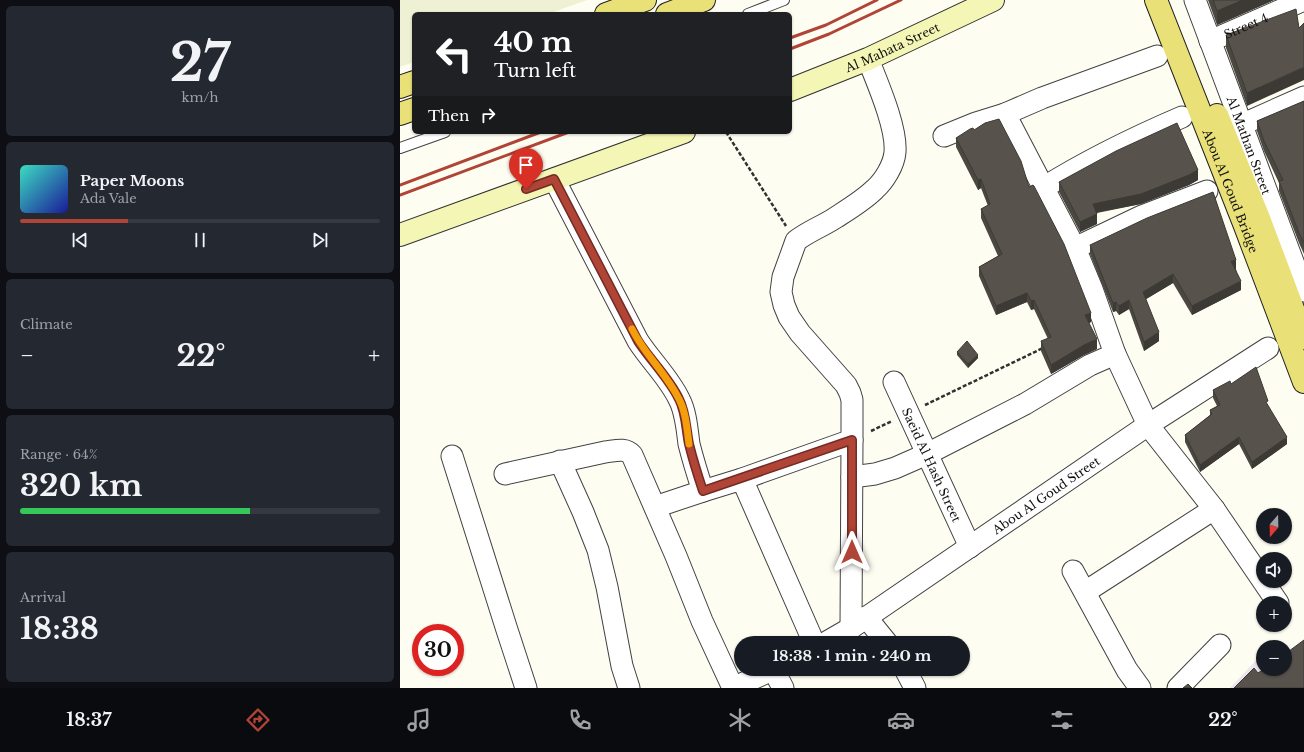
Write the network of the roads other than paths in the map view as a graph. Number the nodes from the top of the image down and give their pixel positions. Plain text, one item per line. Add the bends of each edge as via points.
1 (645, 0) edge
2 (704, 0) edge
3 (784, 0) edge
4 (993, 0) edge
5 (1156, 0) edge
6 (1171, 0) edge
7 (1195, 0) edge
8 (1304, 0) edge
9 (612, 12) edge
10 (672, 12) edge
11 (753, 12) edge
12 (1210, 41) junction
13 (1157, 56) dead end
14 (868, 58) junction
15 (412, 83) edge
16 (400, 88) edge
17 (792, 89) edge
18 (1304, 97) edge
19 (412, 110) edge
20 (400, 114) edge
21 (1005, 114) junction
22 (1182, 117) dead end
23 (1241, 125) junction
24 (439, 134) edge
25 (678, 134) edge
26 (944, 136) dead end
27 (400, 148) edge
28 (554, 179) junction
29 (1043, 188) junction
30 (1207, 191) dead end
31 (400, 235) edge
32 (1075, 248) junction
33 (1304, 291) edge
34 (1304, 338) edge
35 (1268, 348) dead end
36 (1115, 354) junction
37 (894, 382) dead end
38 (1304, 382) edge
39 (1148, 425) junction
40 (852, 440) junction
41 (927, 454) junction
42 (452, 456) dead end
43 (560, 461) junction
44 (505, 474) dead end
45 (852, 477) junction
46 (742, 479) junction
47 (703, 491) junction
48 (655, 507) junction
49 (1214, 508) junction
50 (970, 547) junction
51 (1073, 571) dead end
52 (1085, 592) junction
53 (1273, 596) edge
54 (859, 623) junction
55 (811, 636) edge
56 (837, 636) edge
57 (877, 636) edge
58 (1220, 645) dead end
59 (759, 676) edge
60 (777, 676) edge
61 (909, 676) edge
62 (526, 688) edge
63 (629, 688) edge
64 (733, 688) edge
65 (783, 688) edge
66 (915, 688) edge
67 (1140, 688) edge
68 (1178, 688) edge

1 - 9 main road
2 - 10 main road
3 - 11 lane
4 - 14 main road, Al Mahata Street
5 - 38 main road, Abou Al Goud Bridge
6 - 34 main road, Abou Al Goud Bridge via 1260,220
7 - 12 street, Al Mathan Street
8 - 12 street, Street 4
12 - 23 street, Al Mathan Street
13 - 21 street
14 - 17 main road, Al Mahata Street
14 - 40 street via 895,140 895,154 885,177 875,189 832,220 796,241 783,277 781,292 789,317 850,393
15 - 16 main road
18 - 23 street
19 - 20 main road
21 - 26 street
21 - 29 street
22 - 29 street via 1077,166
23 - 33 street, Al Mathan Street
24 - 27 lane
25 - 28 main road
28 - 31 main road
28 - 47 street via 638,341 680,400
29 - 32 street
30 - 32 street via 1142,216
32 - 36 street
35 - 39 street, Abou Al Goud Street
36 - 39 street
36 - 41 street via 1090,365 1025,404
37 - 41 street, Saeid Al Hash Street
39 - 49 street
39 - 50 street, Abou Al Goud Street
40 - 45 street
40 - 46 street
41 - 45 street via 882,472
41 - 50 street, Saeid Al Hash Street
42 - 62 street
43 - 44 street
43 - 48 street via 619,450 629,452
43 - 63 street via 598,550 622,666
45 - 54 street
46 - 47 street
46 - 55 street
47 - 48 street
48 - 64 street
49 - 52 street
49 - 53 street
50 - 54 street, Abou Al Goud Street
51 - 52 street
52 - 67 street
54 - 56 street, Abou Al Goud Street
54 - 57 street
58 - 68 street
59 - 64 street
60 - 65 street
61 - 66 street

